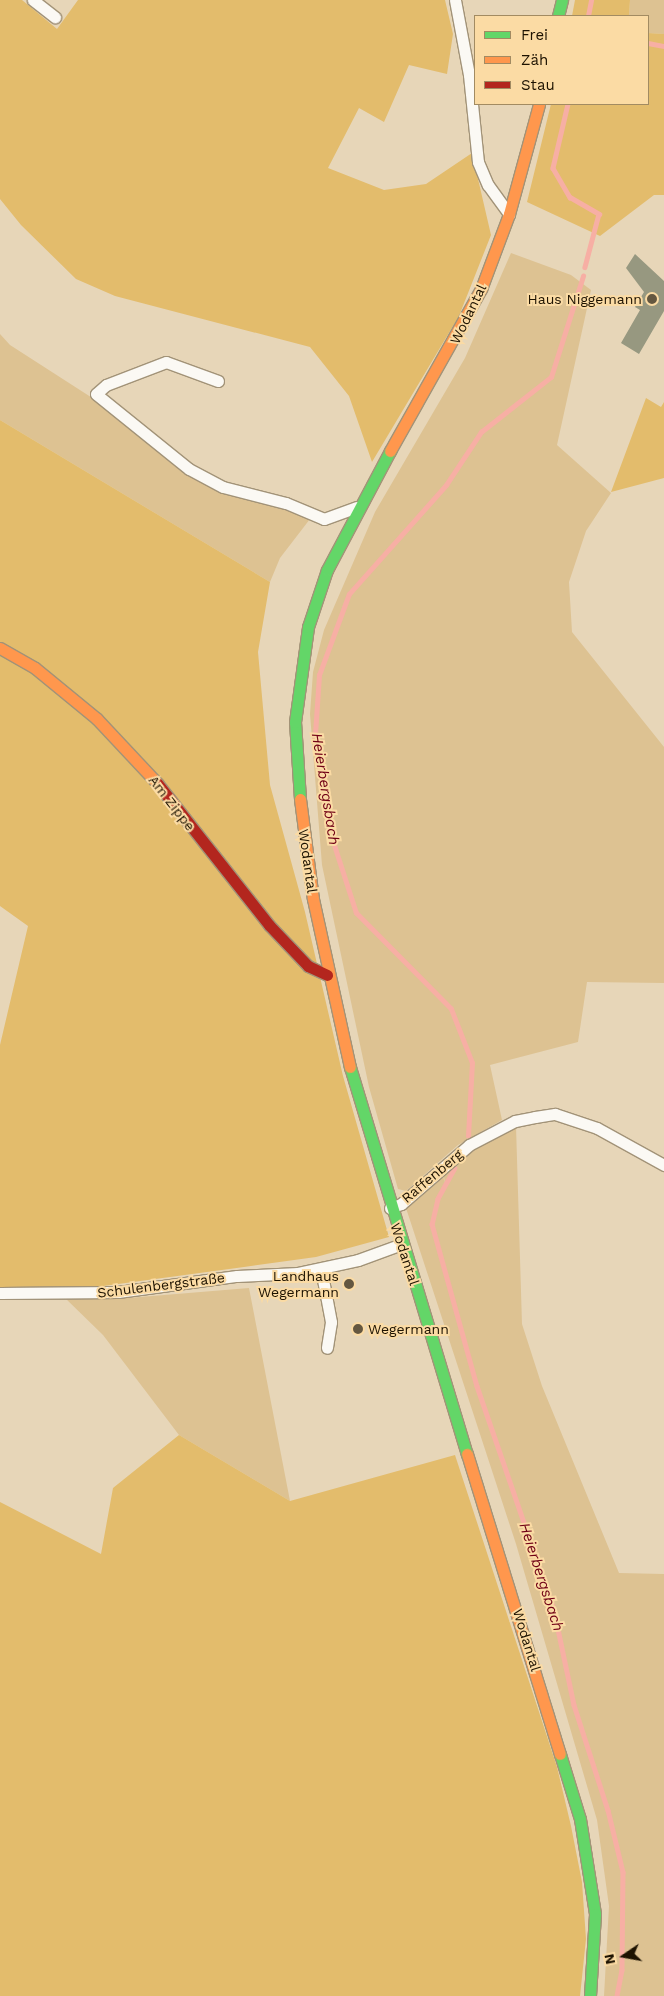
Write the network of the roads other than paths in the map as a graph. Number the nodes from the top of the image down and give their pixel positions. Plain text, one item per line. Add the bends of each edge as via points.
1 (33, 0) edge
2 (455, 0) edge
3 (562, 0) edge
4 (558, 15) edge
5 (55, 17) dead end
6 (539, 105) edge
7 (509, 214) junction
8 (218, 381) dead end
9 (357, 507) junction
10 (0, 648) edge
11 (327, 975) junction
12 (664, 1165) edge
13 (390, 1208) junction
14 (402, 1244) junction
15 (321, 1269) junction
16 (0, 1293) edge
17 (327, 1348) dead end
18 (590, 1996) edge

1 - 5 street
2 - 7 street via 469,75 478,162 488,185
3 - 4 main road
6 - 7 main road, Wodantal
7 - 9 main road, Wodantal via 481,289 455,340
8 - 9 street via 166,362 106,385 96,394 189,469 223,487 286,503 324,519
9 - 11 main road, Wodantal via 327,570 308,627 295,722 300,802
10 - 11 main road, Am Zippe via 35,668 97,719 166,792 210,854 269,924 308,966
11 - 13 main road, Wodantal via 356,1094
12 - 13 street, Raffenberg via 597,1128 555,1114 535,1117 515,1121 469,1145
13 - 14 main road, Wodantal
14 - 15 street, Schulenbergstraße
14 - 18 main road, Wodantal via 574,1792 594,1906
15 - 16 street, Schulenbergstraße via 118,1292
15 - 17 street via 331,1322

